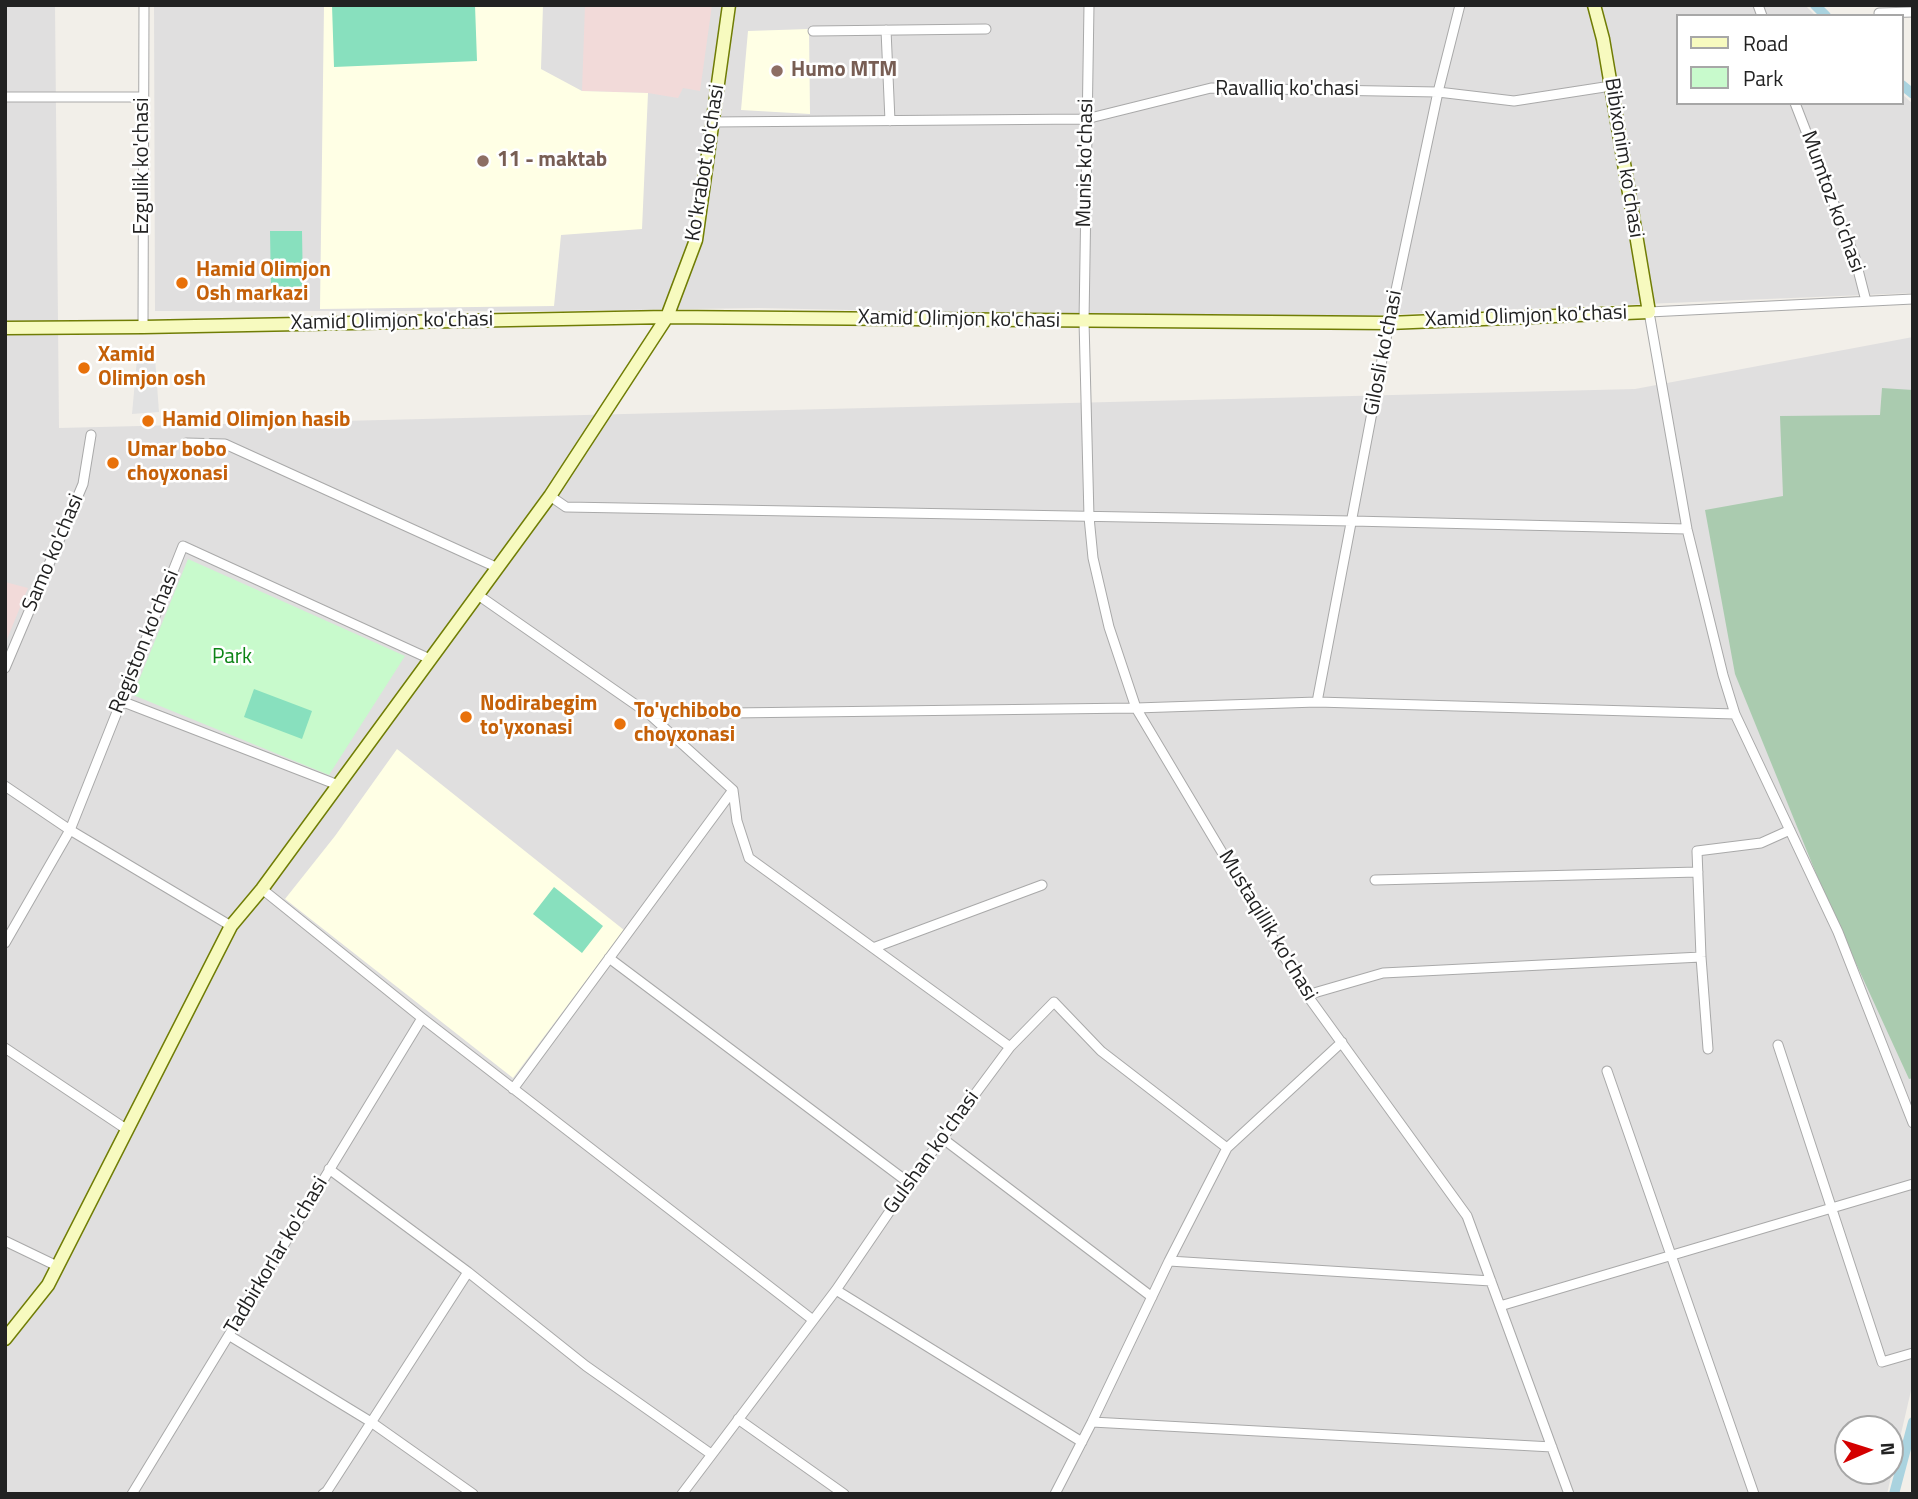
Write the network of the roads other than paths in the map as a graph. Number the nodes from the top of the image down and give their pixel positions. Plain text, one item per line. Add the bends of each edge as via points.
1 (144, 5) edge
2 (729, 5) edge
3 (1088, 5) edge
4 (1460, 5) edge
5 (1594, 5) edge
6 (1913, 12) edge
7 (1879, 13) dead end
8 (986, 29) dead end
9 (886, 30) junction
10 (813, 31) dead end
11 (1611, 86) junction
12 (1438, 92) junction
13 (5, 96) edge
14 (142, 97) junction
15 (1796, 105) edge
16 (1086, 120) junction
17 (890, 121) junction
18 (712, 122) junction
19 (1913, 299) edge
20 (1866, 301) junction
21 (1648, 312) junction
22 (667, 317) junction
23 (1084, 321) junction
24 (1389, 323) junction
25 (143, 327) junction
26 (5, 328) edge
27 (91, 435) dead end
28 (186, 443) dead end
29 (550, 496) junction
30 (1089, 517) junction
31 (1352, 521) junction
32 (1687, 529) junction
33 (498, 568) junction
34 (478, 596) junction
35 (430, 659) junction
36 (5, 668) edge
37 (121, 701) junction
38 (1317, 702) junction
39 (1136, 708) junction
40 (649, 714) junction
41 (1735, 714) junction
42 (338, 785) junction
43 (5, 786) edge
44 (733, 790) junction
45 (70, 830) junction
46 (1790, 830) junction
47 (1698, 873) junction
48 (1375, 880) dead end
49 (1042, 886) dead end
50 (262, 888) junction
51 (231, 926) junction
52 (5, 943) edge
53 (873, 948) junction
54 (1701, 957) junction
55 (609, 958) junction
56 (1307, 995) junction
57 (422, 1018) junction
58 (1342, 1042) junction
59 (1778, 1045) dead end
60 (1010, 1047) junction
61 (5, 1048) edge
62 (1708, 1049) dead end
63 (1607, 1071) dead end
64 (513, 1089) junction
65 (1913, 1123) edge
66 (127, 1129) junction
67 (942, 1138) junction
68 (1227, 1148) junction
69 (329, 1169) junction
70 (909, 1183) junction
71 (1913, 1184) edge
72 (1830, 1208) junction
73 (5, 1241) edge
74 (1672, 1255) junction
75 (1169, 1261) junction
76 (57, 1266) junction
77 (468, 1272) junction
78 (1491, 1281) junction
79 (836, 1290) junction
80 (1152, 1297) junction
81 (1500, 1306) junction
82 (813, 1320) junction
83 (230, 1336) junction
84 (5, 1339) edge
85 (1913, 1353) edge
86 (738, 1419) junction
87 (371, 1422) junction
88 (1092, 1422) junction
89 (1082, 1442) junction
90 (1552, 1447) junction
91 (711, 1454) junction
92 (132, 1494) edge
93 (323, 1494) edge
94 (472, 1494) edge
95 (682, 1494) edge
96 (844, 1494) edge
97 (1055, 1494) edge
98 (1569, 1494) edge
99 (1755, 1494) edge

1 - 14 street, Ezgulik ko'chasi
2 - 18 main road, Ko'krabot ko'chasi
3 - 16 street, Munis ko'chasi
4 - 12 street, Gilosli ko'chasi
5 - 11 main road, Bibixonim ko'chasi
6 - 7 street
8 - 9 street
9 - 10 street
9 - 17 street
11 - 12 street, Ravalliq ko'chasi via 1514,101
11 - 21 main road, Bibixonim ko'chasi
12 - 16 street, Ravalliq ko'chasi via 1212,88
12 - 24 street, Gilosli ko'chasi
13 - 14 street
14 - 25 street, Ezgulik ko'chasi
15 - 20 street, Mumtoz ko'chasi via 1856,258
16 - 17 street, Ravalliq ko'chasi
16 - 23 street, Munis ko'chasi
17 - 18 street, Ravalliq ko'chasi
18 - 22 main road, Ko'krabot ko'chasi via 696,240
19 - 20 street, Xamid Olimjon ko'chasi
20 - 21 street, Xamid Olimjon ko'chasi
21 - 24 main road, Xamid Olimjon ko'chasi
21 - 32 street
22 - 23 main road, Xamid Olimjon ko'chasi
22 - 25 main road, Xamid Olimjon ko'chasi
22 - 29 main road, Ko'krabot ko'chasi
23 - 24 main road, Xamid Olimjon ko'chasi
23 - 30 street, Mustaqillik ko'chasi
24 - 31 street, Gilosli ko'chasi
25 - 26 main road, Xamid Olimjon ko'chasi
27 - 36 street, Samo ko'chasi via 83,484
28 - 33 street via 225,444
29 - 30 street via 566,507
29 - 33 main road, Ko'krabot ko'chasi
30 - 31 street
30 - 39 street, Mustaqillik ko'chasi via 1109,627
31 - 32 street
31 - 38 street, Gilosli ko'chasi
32 - 41 street
33 - 34 main road, Ko'krabot ko'chasi
34 - 35 main road, Ko'krabot ko'chasi
34 - 40 street
35 - 37 street, Registon ko'chasi via 183,546
35 - 42 main road, Ko'krabot ko'chasi
37 - 42 street
37 - 45 street, Registon ko'chasi
38 - 39 street
38 - 41 street
39 - 40 street
39 - 56 street, Mustaqillik ko'chasi
40 - 44 street
41 - 46 street
42 - 50 main road, Ko'krabot ko'chasi
43 - 45 street
44 - 53 street via 749,858
44 - 55 street
45 - 51 street
45 - 52 street, Registon ko'chasi
46 - 47 street via 1761,843 1697,851
46 - 65 street via 1838,932
47 - 48 street
47 - 54 street
49 - 53 street
50 - 51 main road, Ko'krabot ko'chasi
50 - 57 street
51 - 66 main road, Ko'krabot ko'chasi
53 - 60 street
54 - 56 street via 1383,973
54 - 62 street
55 - 64 street
55 - 70 street
56 - 58 street, Mustaqillik ko'chasi
57 - 64 street
57 - 69 street, Tadbirkorlar ko'chasi
58 - 68 street
58 - 78 street, Mustaqillik ko'chasi via 1467,1216
59 - 72 street
60 - 67 street, Gulshan ko'chasi
60 - 68 street, Gulshan ko'chasi via 1054,1002 1101,1051
61 - 66 street
63 - 74 street
64 - 82 street
66 - 76 main road, Ko'krabot ko'chasi
67 - 70 street, Gulshan ko'chasi
67 - 80 street
68 - 75 street
69 - 77 street
69 - 83 street, Tadbirkorlar ko'chasi
70 - 79 street, Gulshan ko'chasi
71 - 72 street
72 - 74 street
72 - 85 street via 1882,1363
73 - 76 street
74 - 81 street
74 - 99 street
75 - 78 street
75 - 80 street
76 - 84 main road, Ko'krabot ko'chasi via 48,1285
77 - 87 street
77 - 91 street via 586,1366
78 - 81 street, Mustaqillik ko'chasi
79 - 82 street, Gulshan ko'chasi
79 - 89 street
80 - 88 street
81 - 90 street, Mustaqillik ko'chasi
82 - 86 street, Gulshan ko'chasi
83 - 87 street
83 - 92 street, Tadbirkorlar ko'chasi
86 - 91 street, Gulshan ko'chasi
86 - 96 street
87 - 93 street
87 - 94 street
88 - 89 street
88 - 90 street
89 - 97 street
90 - 98 street, Mustaqillik ko'chasi
91 - 95 street, Gulshan ko'chasi

